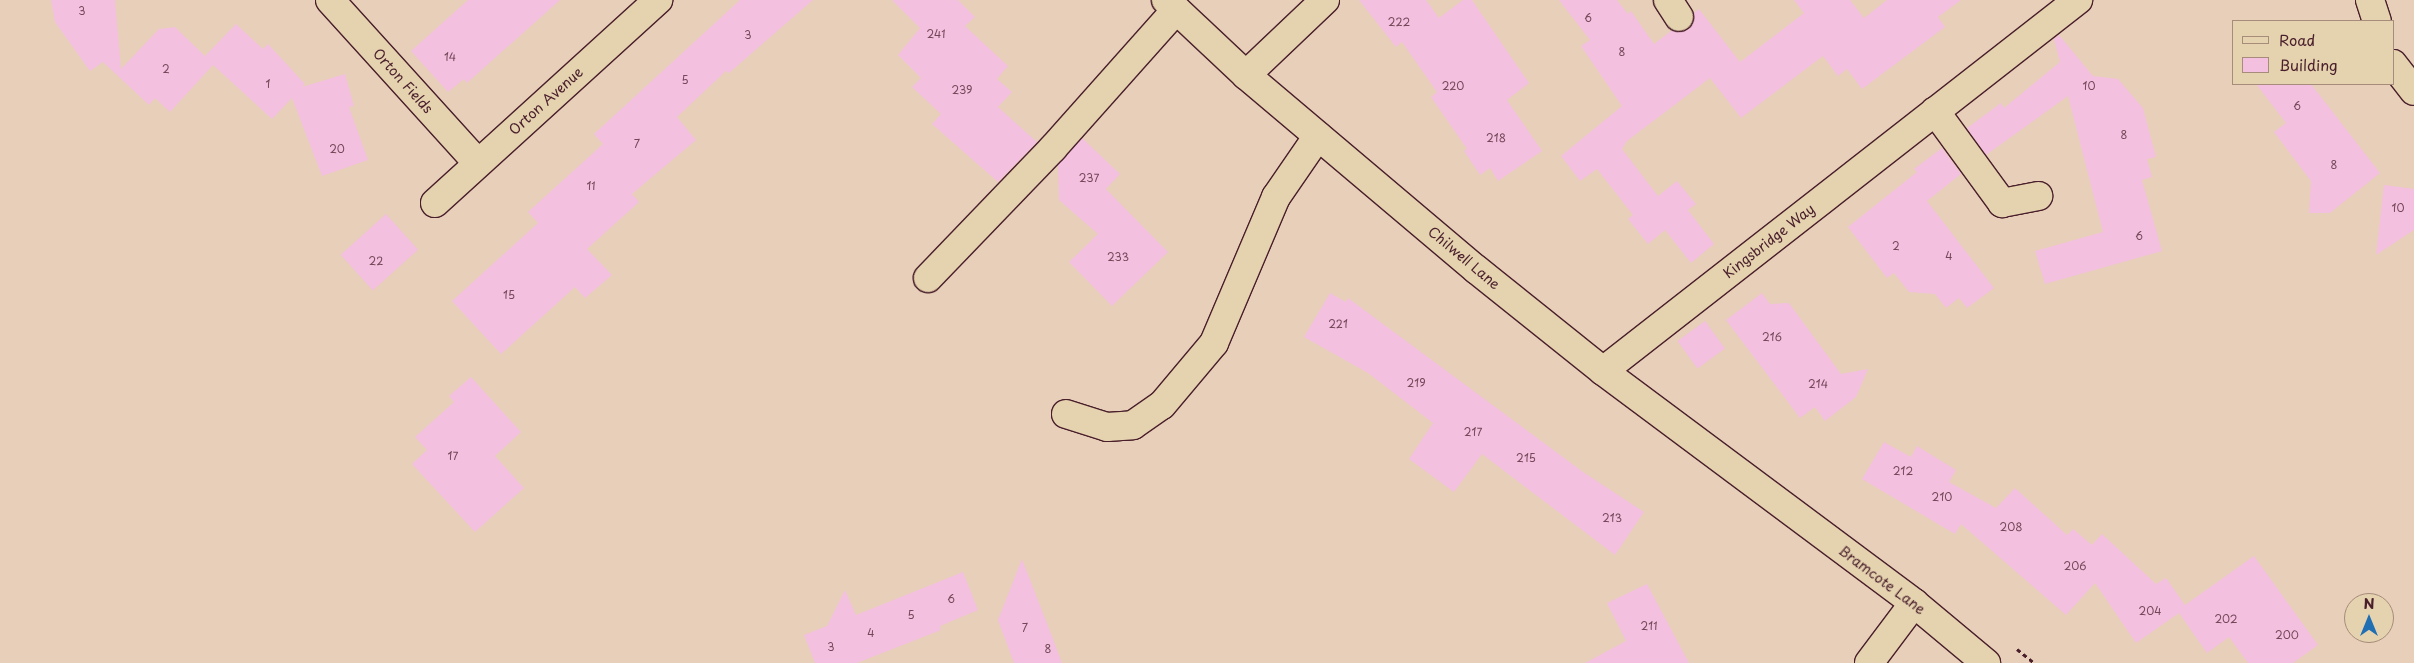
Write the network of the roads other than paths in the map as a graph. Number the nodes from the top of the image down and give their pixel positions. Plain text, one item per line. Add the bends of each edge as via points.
1 (330, 0) edge
2 (658, 0) edge
3 (1325, 0) edge
4 (2078, 0) edge
5 (2370, 0) edge
6 (1171, 5) edge
7 (2377, 20) edge
8 (2394, 65) edge
9 (1246, 75) junction
10 (2414, 91) edge
11 (1936, 111) junction
12 (1318, 136) junction
13 (477, 162) junction
14 (2038, 196) dead end
15 (435, 203) dead end
16 (928, 278) dead end
17 (1602, 371) junction
18 (1066, 414) dead end
19 (1775, 501) joint
20 (1914, 603) junction
21 (1869, 663) edge
22 (1986, 663) edge

1 - 13 street, Orton Fields
2 - 13 street, Orton Avenue
3 - 9 street
4 - 11 street, Kingsbridge Way
5 - 7 street
6 - 9 street, Chilwell Lane
6 - 16 street via 1052,148
8 - 10 street
9 - 12 street, Chilwell Lane
11 - 14 street via 2002,204
11 - 17 street, Kingsbridge Way
12 - 17 street, Chilwell Lane
12 - 18 street via 1276,197 1214,343 1162,405 1133,425 1106,428
13 - 15 street, Orton Avenue
17 - 19 street, Chilwell Lane
19 - 20 street, Bramcote Lane
20 - 21 street
20 - 22 street, Bramcote Lane

